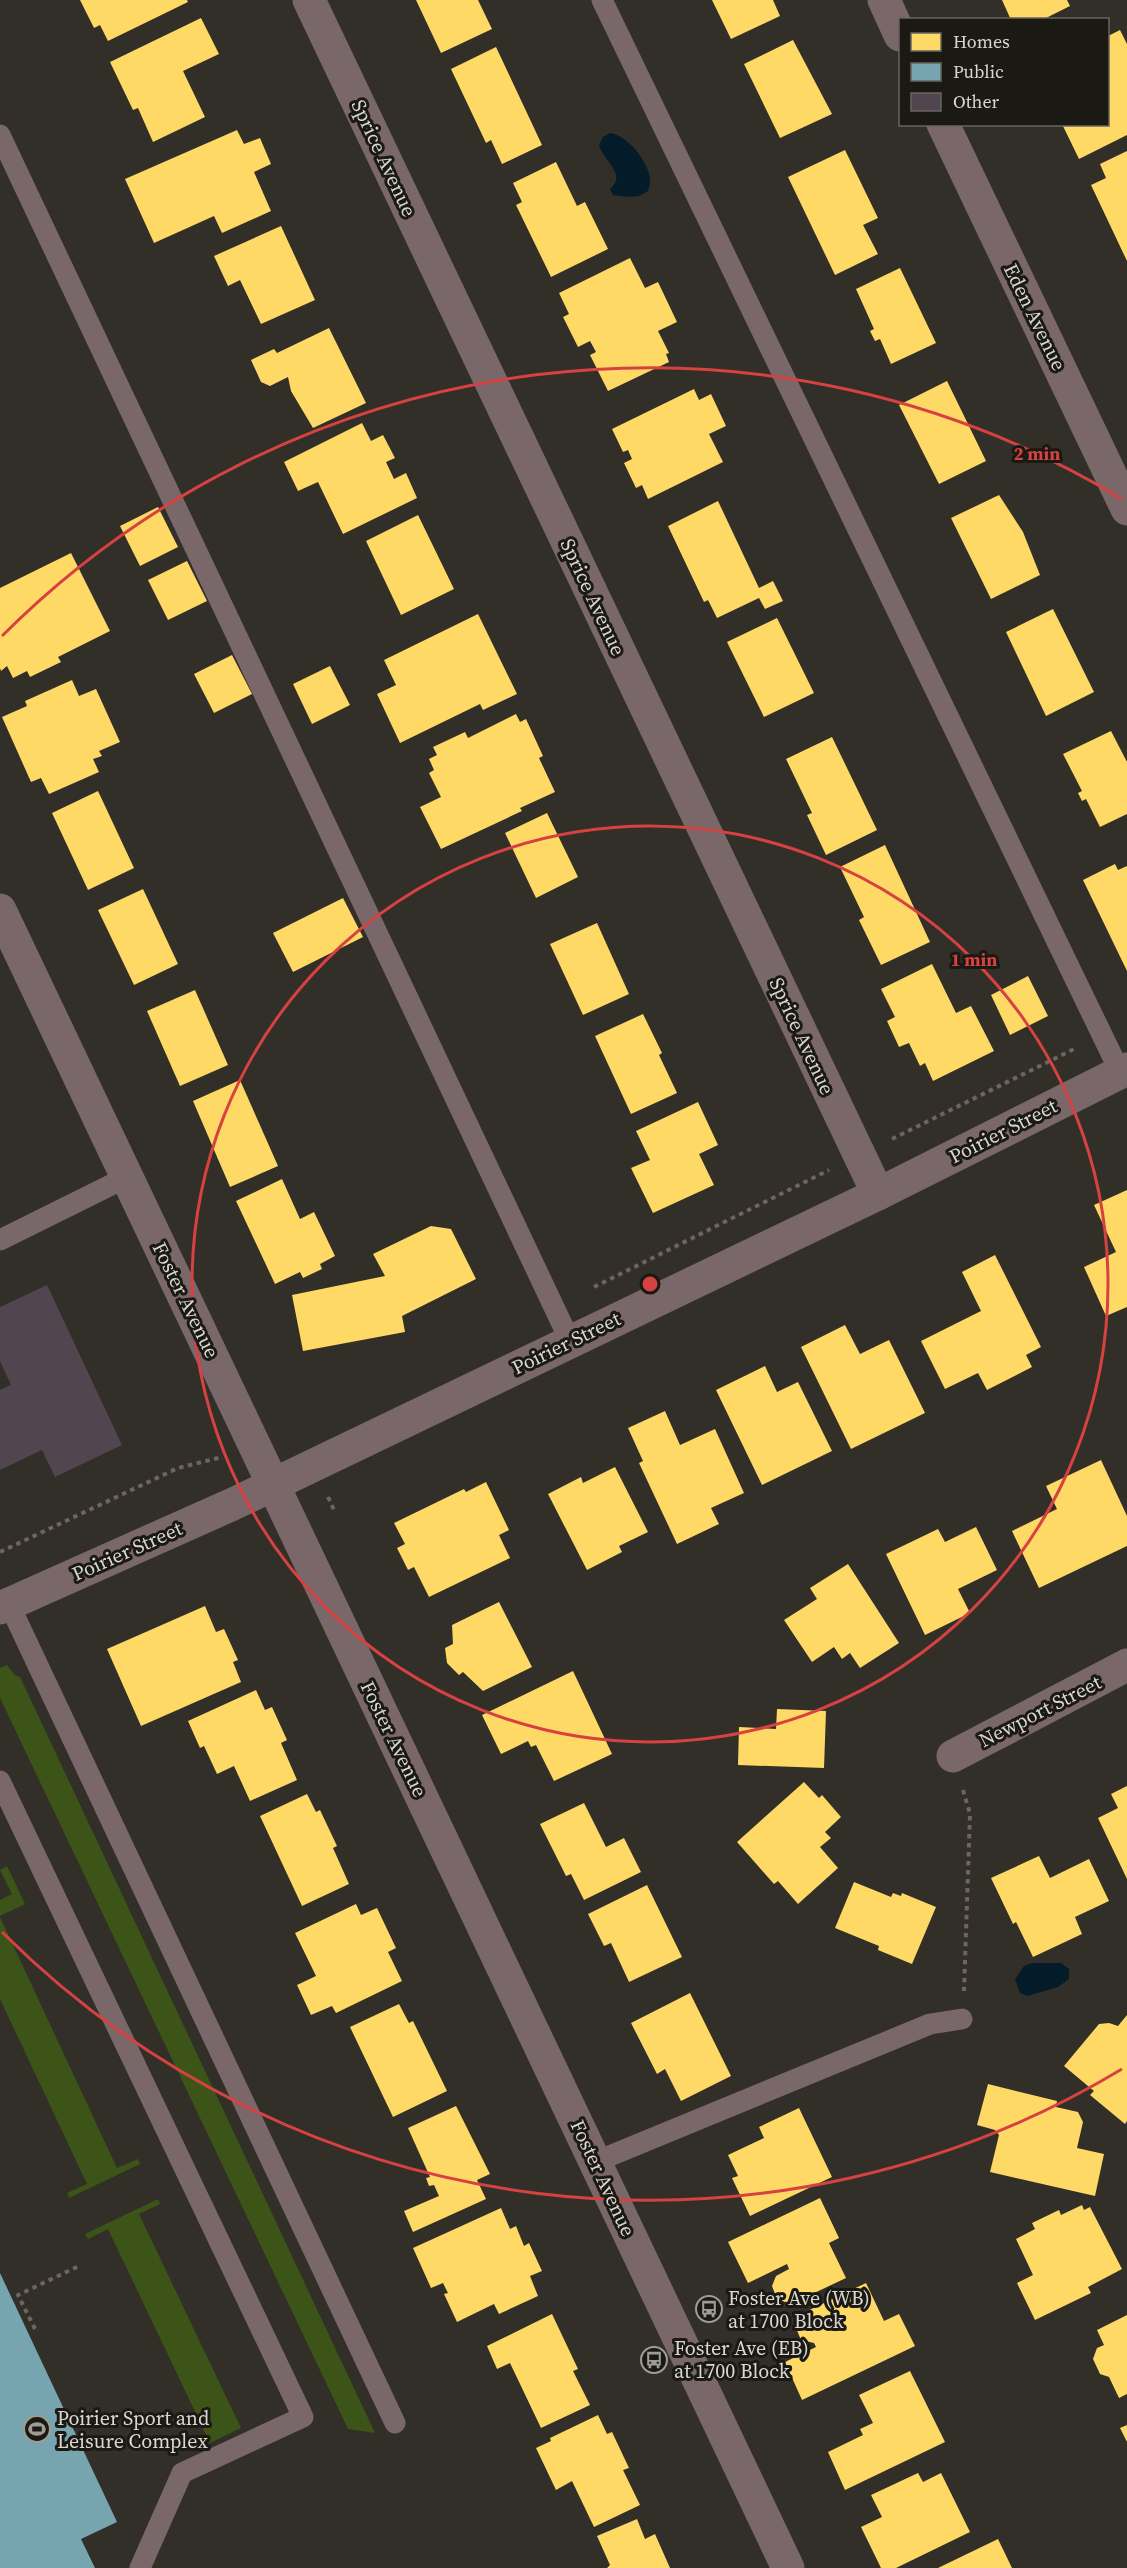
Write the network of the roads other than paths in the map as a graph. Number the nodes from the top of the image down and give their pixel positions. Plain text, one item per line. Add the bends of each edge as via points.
1 (309, 0) edge
2 (602, 0) edge
3 (884, 0) edge
4 (899, 33) edge
5 (944, 126) edge
6 (0, 135) edge
7 (1127, 509) edge
8 (0, 910) edge
9 (1123, 1070) edge
10 (127, 1178) junction
11 (878, 1194) junction
12 (0, 1240) edge
13 (570, 1341) junction
14 (273, 1484) junction
15 (4, 1606) edge
16 (1127, 1665) edge
17 (953, 1756) road end
18 (0, 1781) edge
19 (962, 2019) road end
20 (595, 2162) junction
21 (395, 2423) dead end
22 (140, 2568) edge
23 (788, 2568) edge

1 - 11 street, Sprice Avenue
2 - 9 lane via 1102,1035
3 - 4 street
5 - 7 street, Eden Avenue
6 - 13 lane
8 - 10 street, Foster Avenue
9 - 11 street, Poirier Street
10 - 12 lane
10 - 14 street, Foster Avenue
11 - 13 street, Poirier Street
13 - 14 street, Poirier Street
14 - 15 street, Poirier Street
14 - 20 street, Foster Avenue
15 - 21 lane
16 - 17 street, Newport Street
18 - 22 lane via 303,2417 182,2473
19 - 20 lane via 930,2024
20 - 23 street, Foster Avenue

